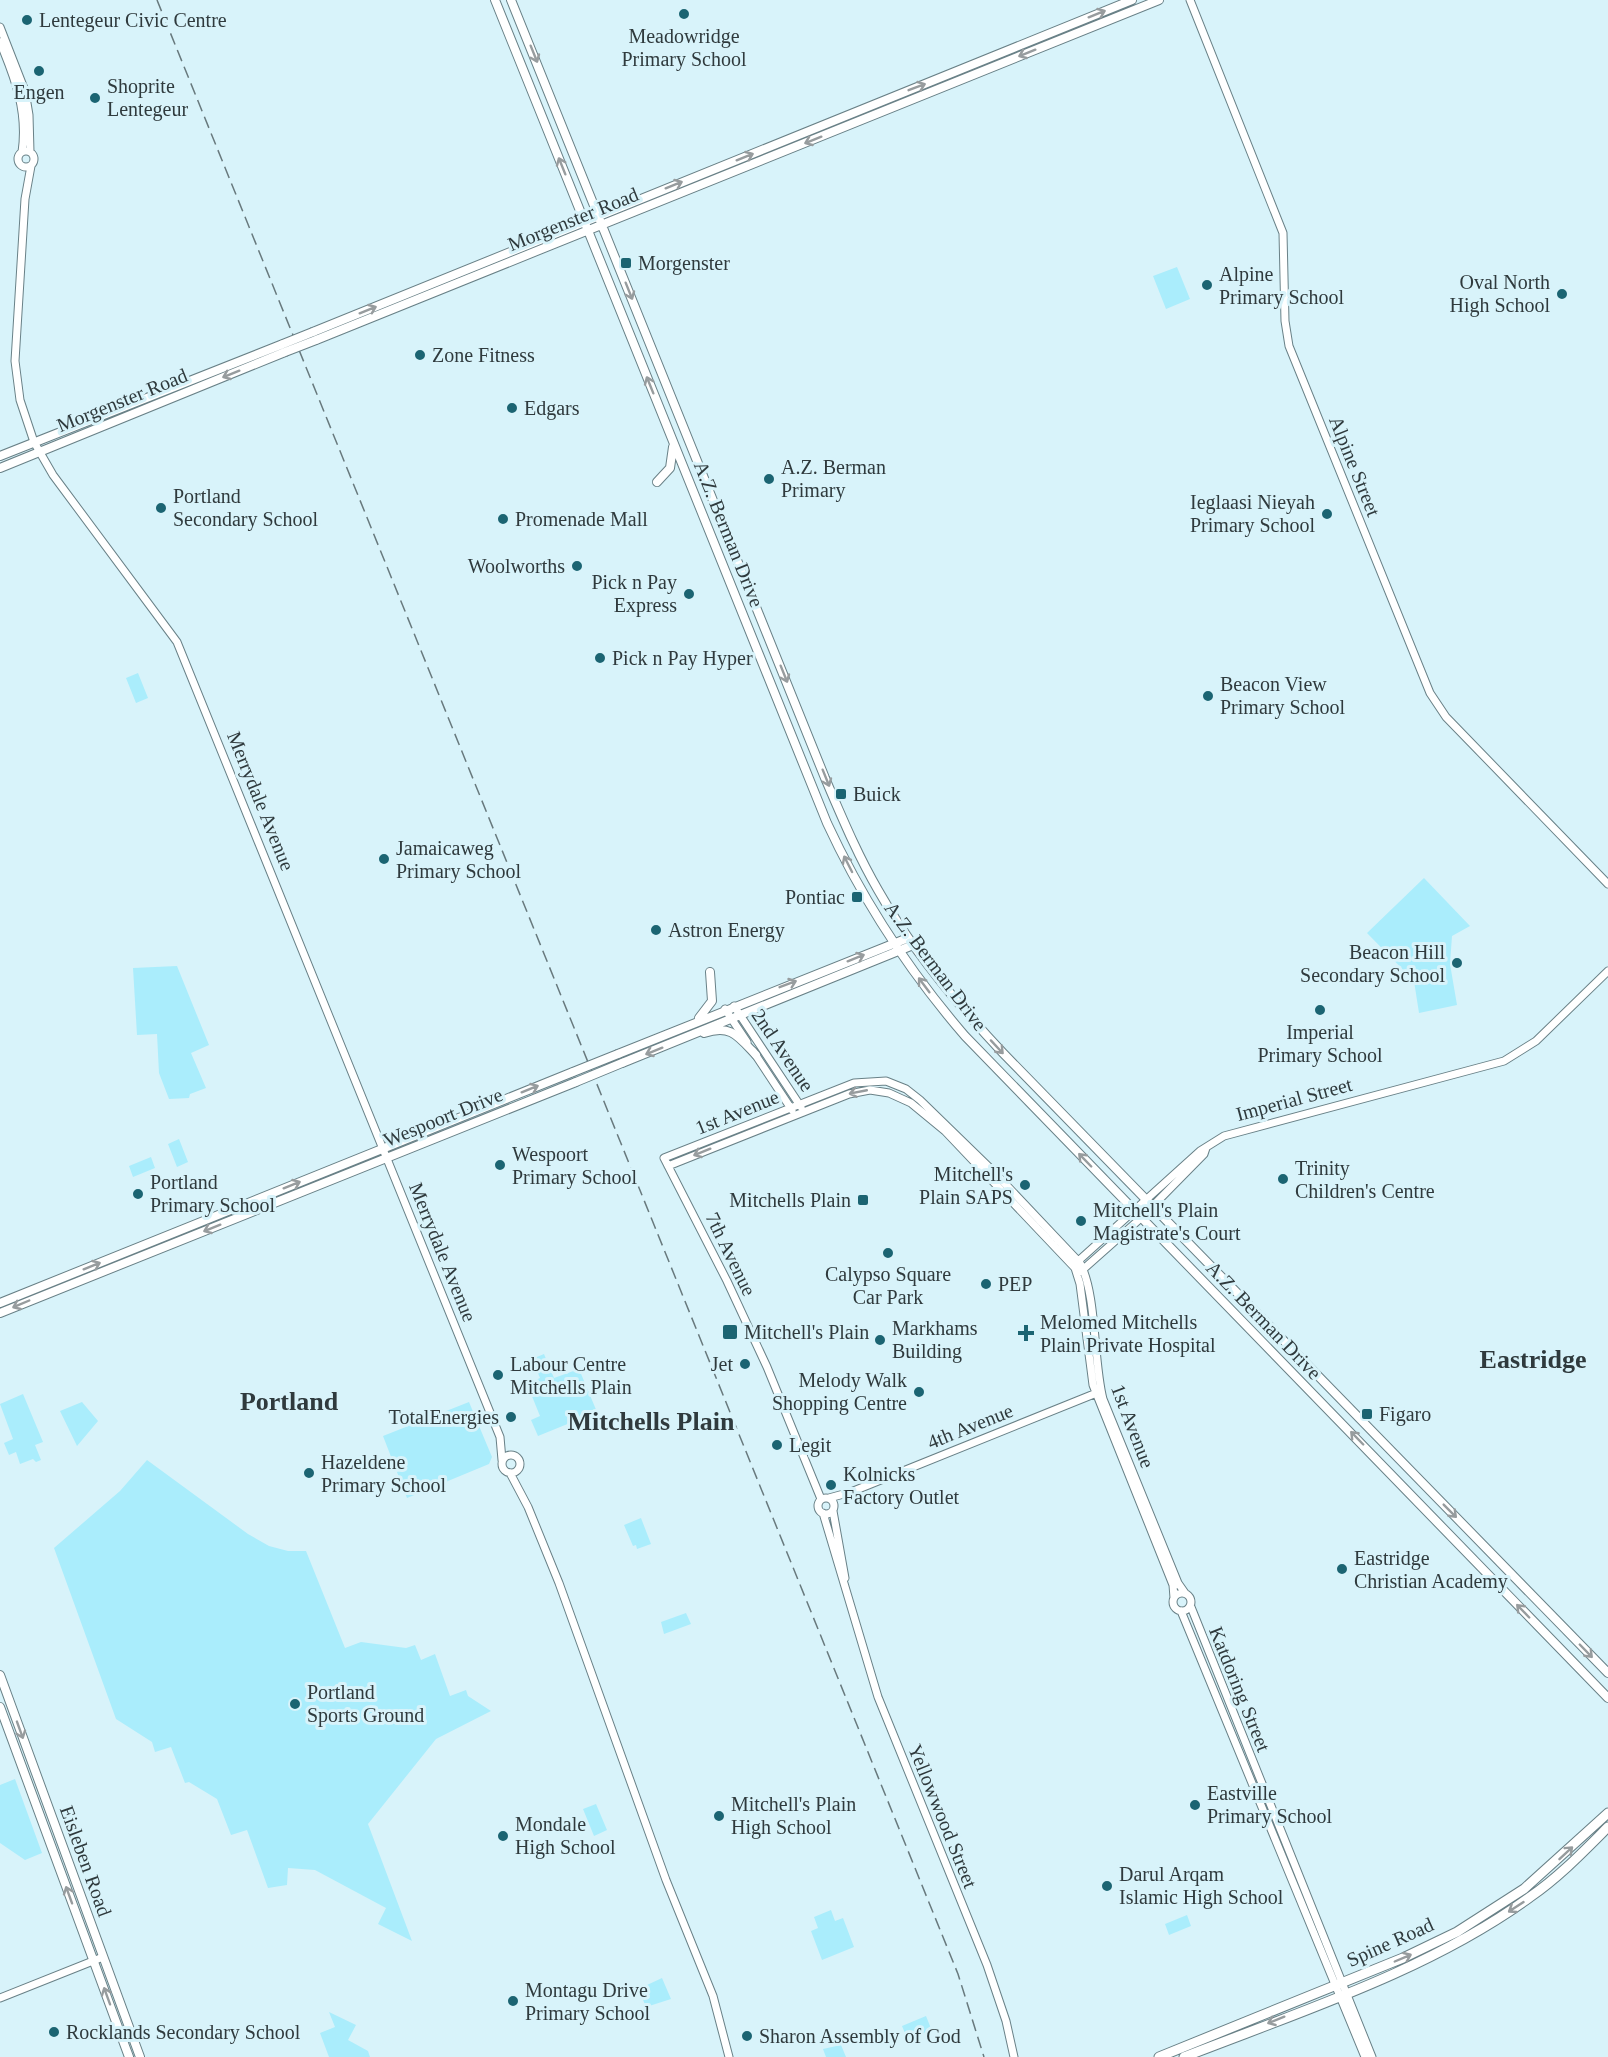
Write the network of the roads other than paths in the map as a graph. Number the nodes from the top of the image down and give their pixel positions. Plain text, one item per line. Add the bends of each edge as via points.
1 (495, 0) edge
2 (511, 0) edge
3 (1132, 0) edge
4 (1159, 0) edge
5 (1190, 0) edge
6 (0, 27) edge
7 (0, 42) edge
8 (14, 70) junction
9 (26, 152) junction
10 (22, 166) junction
11 (31, 166) junction
12 (26, 186) junction
13 (598, 215) junction
14 (584, 220) junction
15 (602, 225) junction
16 (589, 230) junction
17 (315, 336) junction
18 (284, 348) junction
19 (672, 439) junction
20 (34, 442) junction
21 (39, 453) junction
22 (0, 456) edge
23 (0, 468) edge
24 (657, 482) dead end
25 (1608, 884) edge
26 (910, 941) junction
27 (893, 943) junction
28 (898, 951) junction
29 (1608, 971) edge
30 (710, 972) dead end
31 (734, 1006) junction
32 (725, 1010) junction
33 (739, 1014) junction
34 (730, 1017) junction
35 (696, 1021) junction
36 (680, 1041) junction
37 (756, 1055) junction
38 (878, 1080) junction
39 (879, 1091) junction
40 (800, 1104) junction
41 (791, 1108) junction
42 (804, 1112) junction
43 (795, 1115) junction
44 (383, 1149) junction
45 (387, 1158) junction
46 (664, 1158) joint
47 (668, 1166) junction
48 (1149, 1204) junction
49 (1134, 1211) junction
50 (1141, 1218) junction
51 (1076, 1263) junction
52 (1081, 1272) junction
53 (0, 1303) edge
54 (0, 1313) edge
55 (1099, 1392) junction
56 (502, 1443) junction
57 (515, 1455) junction
58 (502, 1460) junction
59 (519, 1468) junction
60 (510, 1473) junction
61 (851, 1492) junction
62 (829, 1498) junction
63 (821, 1499) junction
64 (528, 1507) junction
65 (833, 1509) junction
66 (823, 1513) junction
67 (846, 1584) junction
68 (1185, 1593) junction
69 (1174, 1598) junction
70 (1191, 1607) junction
71 (1181, 1611) junction
72 (1608, 1673) edge
73 (0, 1675) edge
74 (1608, 1698) edge
75 (0, 1707) edge
76 (1608, 1813) edge
77 (1608, 1827) edge
78 (103, 1957) junction
79 (94, 1961) junction
80 (1340, 1989) junction
81 (0, 1998) edge
82 (129, 2057) edge
83 (140, 2057) edge
84 (729, 2057) edge
85 (1014, 2057) edge
86 (1159, 2057) edge
87 (1184, 2057) edge
88 (1365, 2057) edge
89 (1372, 2057) edge

14 -> 1 main road, A.Z. Berman Drive
2 -> 13 main road, A.Z. Berman Drive
13 -> 3 main road, Morgenster Road
4 -> 15 main road, Morgenster Road
5 - 25 street, Alpine Street via 1283,233 1289,346 1430,693 1446,717
6 - 8 street
7 - 8 street
8 - 9 street
9 - 10 street via 18,158
9 - 11 street via 34,158
10 - 11 street
10 - 12 street, Merrydale Avenue
11 - 12 street, Merrydale Avenue
12 - 20 street, Merrydale Avenue via 15,361 20,400
13 - 14 main road, Morgenster Road
13 - 15 main road, A.Z. Berman Drive
14 - 16 main road, A.Z. Berman Drive
17 -> 14 main road, Morgenster Road
15 - 16 main road, Morgenster Road
15 -> 26 main road, A.Z. Berman Drive via 829,786 870,876
16 - 17 main road, Morgenster Road
19 -> 16 main road, A.Z. Berman Drive
17 - 18 main road, Morgenster Road, bridge
18 - 20 main road, Morgenster Road
18 -> 21 main road, Morgenster Road
19 - 24 main road via 672,463
27 -> 19 main road, A.Z. Berman Drive via 827,823
20 - 21 street, Merrydale Avenue
20 - 22 main road, Morgenster Road
21 - 23 main road, Morgenster Road
21 - 44 street, Merrydale Avenue via 177,642
26 - 27 main road, Wespoort Drive
26 - 28 main road, Wespoort Drive
26 -> 48 main road, A.Z. Berman Drive via 973,1021
27 - 28 main road, A.Z. Berman Drive
31 -> 27 main road, Wespoort Drive
28 - 33 main road, Wespoort Drive
49 -> 28 main road, A.Z. Berman Drive via 965,1036
29 - 48 street, Imperial Street via 1536,1041 1504,1061 1238,1131 1206,1148
30 - 35 main road via 712,1001
31 - 32 main road, Wespoort Drive
31 - 33 street, 2nd Avenue
32 - 34 street, 2nd Avenue
32 - 35 main road, Wespoort Drive
33 - 34 main road, Wespoort Drive
33 - 40 street, 2nd Avenue
34 - 36 main road, Wespoort Drive
34 - 37 street, 2nd Avenue
44 -> 35 main road, Wespoort Drive, bridge
36 - 37 main road via 723,1029 735,1034
36 -> 45 main road, Wespoort Drive, bridge
37 - 41 street, 2nd Avenue
38 - 39 street
38 - 40 street, 1st Avenue via 861,1081
38 - 51 street, 1st Avenue via 896,1084 920,1100 993,1171
39 -> 42 street, 1st Avenue via 859,1091
39 - 51 street, 1st Avenue via 905,1099 942,1129
40 - 41 street, 1st Avenue
40 - 42 street, 2nd Avenue
41 - 43 street, 2nd Avenue
41 - 46 street, 1st Avenue
42 - 43 street, 1st Avenue
43 -> 47 street, 1st Avenue
44 - 45 street, Merrydale Avenue
53 -> 44 main road, Wespoort Drive
45 -> 54 main road, Wespoort Drive
45 - 56 street, Merrydale Avenue
46 - 47 street, 7th Avenue
47 - 63 street, 7th Avenue via 767,1367
48 - 49 street
48 - 50 street
48 -> 72 main road, A.Z. Berman Drive
49 - 50 main road, A.Z. Berman Drive
49 - 51 street
50 - 52 street
74 -> 50 main road, A.Z. Berman Drive
51 - 52 street, 1st Avenue
52 - 55 street, 1st Avenue
55 - 61 street, 4th Avenue
55 - 68 street, 1st Avenue
55 - 69 street, 1st Avenue via 1173,1585
56 - 57 street, Merrydale Avenue
56 - 58 street, Merrydale Avenue
57 - 58 street
57 - 59 street
58 - 60 street via 503,1469
59 - 60 street
59 - 64 street
60 - 64 street
61 - 62 street, 4th Avenue
61 - 65 street, 4th Avenue
62 - 63 street, 4th Avenue
62 - 65 street
63 - 66 street, 7th Avenue via 818,1507
64 - 84 street via 631,1782 642,1823 713,1996
65 - 66 street
65 - 67 street
66 - 67 street
67 - 85 street, Yellowwood Street via 887,1722 1000,2002
68 - 69 street
68 - 70 street via 1191,1599
69 - 71 street via 1174,1606
70 - 71 street
70 - 80 street, Katdoring Street
71 - 80 street, Katdoring Street
73 -> 78 main road, Eisleben Road
79 -> 75 main road, Eisleben Road
80 -> 76 main road, Spine Road via 1484,1916 1547,1871
77 -> 80 main road, Spine Road via 1549,1883 1487,1926 1429,1957
78 - 79 street
78 - 83 main road, Eisleben Road
79 - 81 street
82 -> 79 main road, Eisleben Road
80 - 86 main road, Spine Road
80 -> 87 main road, Spine Road
80 - 88 street
80 - 89 street

